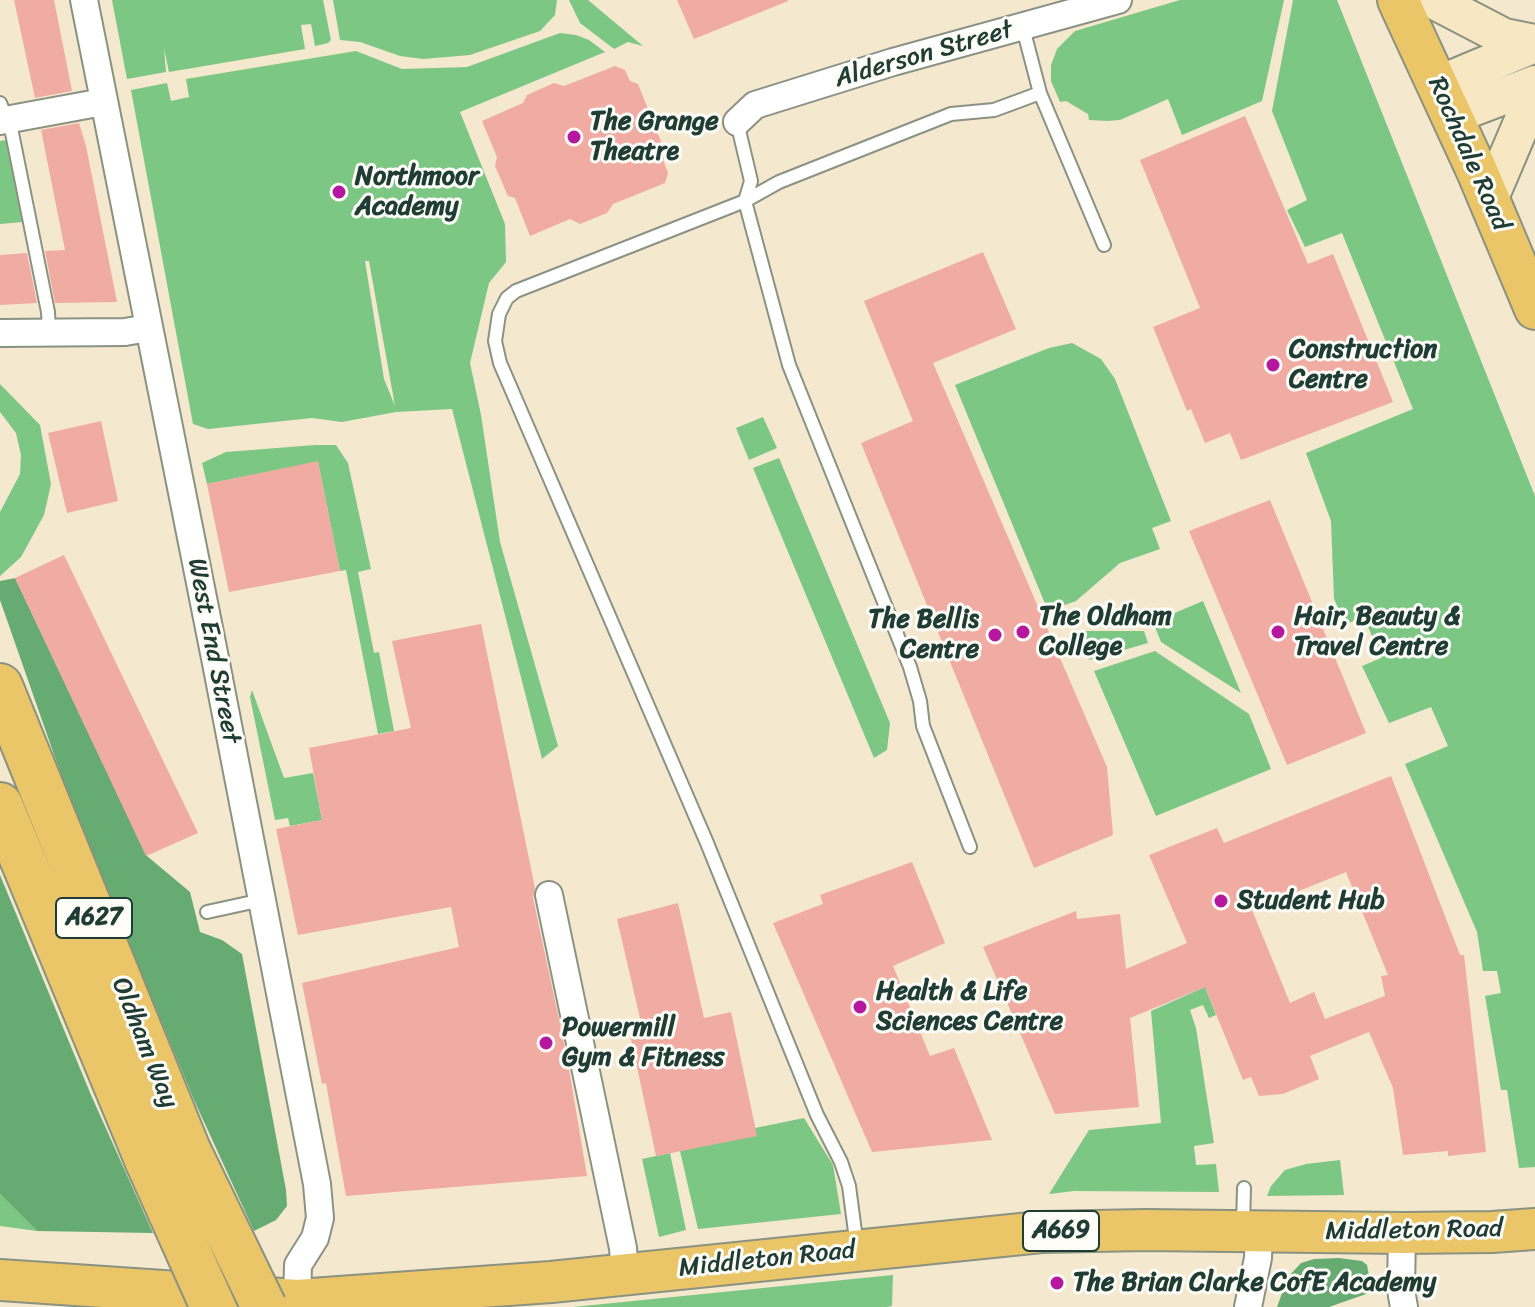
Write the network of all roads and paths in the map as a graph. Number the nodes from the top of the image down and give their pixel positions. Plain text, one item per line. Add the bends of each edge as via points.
1 (84, 0) edge
2 (1118, 0) edge
3 (1398, 0) edge
4 (1433, 0) edge
5 (1023, 28) junction
6 (1535, 44) edge
7 (1535, 84) edge
8 (1040, 93) junction
9 (1444, 100) junction
10 (103, 102) junction
11 (1535, 104) edge
12 (2, 114) edge
13 (737, 122) joint
14 (1489, 200) junction
15 (745, 201) junction
16 (1104, 245) dead end
17 (1535, 309) edge
18 (148, 328) junction
19 (49, 332) junction
20 (0, 333) edge
21 (0, 686) edge
22 (0, 805) edge
23 (970, 847) dead end
24 (549, 895) dead end
25 (262, 900) junction
26 (207, 912) dead end
27 (168, 1156) junction
28 (1244, 1188) dead end
29 (1535, 1229) edge
30 (1251, 1232) junction
31 (1402, 1233) junction
32 (858, 1251) junction
33 (625, 1274) junction
34 (0, 1280) edge
35 (538, 1294) edge
36 (0, 1301) edge
37 (291, 1305) edge
38 (5, 1307) edge
39 (213, 1307) edge
40 (1248, 1307) edge
41 (1404, 1307) edge

1 - 10 street, West End Street
2 - 5 street, Alderson Street
3 - 9 main road, Rochdale Road
4 - 6 main road via 1504,37
5 - 8 lane
5 - 13 street, Alderson Street via 755,105
6 - 9 main road
7 - 9 main road
8 - 15 lane via 994,110 951,114 779,182
8 - 16 lane
9 - 14 main road, Rochdale Road
10 - 12 street
10 - 18 street, West End Street
11 - 14 main road
12 - 19 lane via 12,133
13 - 15 lane via 751,181
14 - 17 main road, Rochdale Road
15 - 23 lane via 789,365 910,667 923,726
15 - 32 lane via 516,291 499,314 495,341 841,1162
18 - 19 street
18 - 25 street, West End Street
19 - 20 street
21 - 27 highway, Oldham Way / A627
22 - 27 highway, Oldham Way / A627
24 - 33 street
25 - 26 lane
25 - 37 street, West End Street via 320,1218 298,1265
27 - 37 highway, Oldham Way / A627, bridge
27 - 39 highway, Oldham Way / A627, bridge
28 - 30 lane
29 - 31 main road, Middleton Road / A669
30 - 31 main road, Middleton Road / A669
30 - 32 main road, Middleton Road / A669 via 1056,1231
30 - 40 street via 1258,1258
31 - 41 street
32 - 33 main road, Middleton Road / A669
33 - 35 main road, Middleton Road / A669
34 - 37 main road, Middleton Road / A669
35 - 37 main road, Middleton Road / A669
36 - 38 main road

